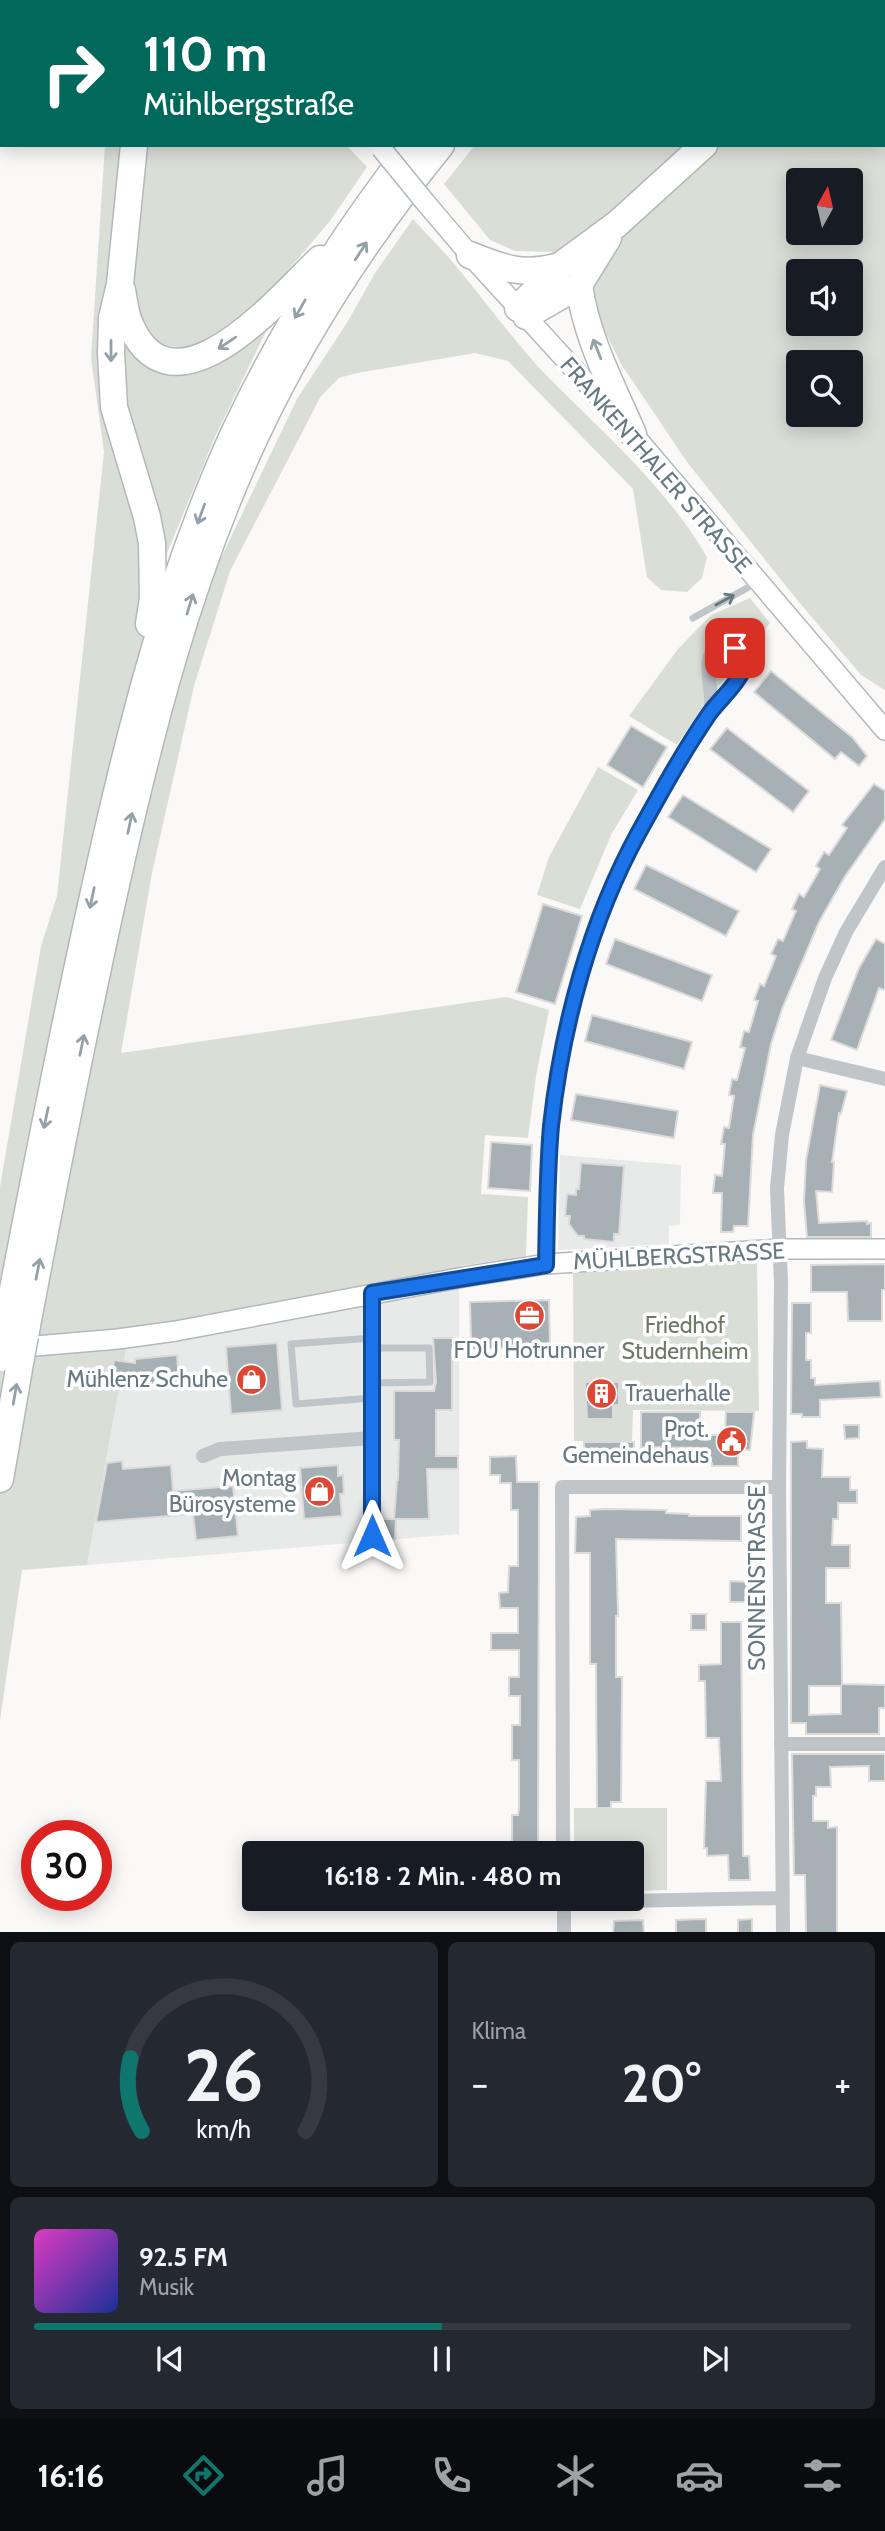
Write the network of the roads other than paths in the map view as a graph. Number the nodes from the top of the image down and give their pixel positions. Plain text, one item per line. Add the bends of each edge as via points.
1 (134, 147) edge
2 (379, 147) edge
3 (412, 147) edge
4 (438, 147) edge
5 (702, 147) edge
6 (349, 231) junction
7 (470, 256) junction
8 (569, 276) junction
9 (120, 284) junction
10 (522, 312) junction
11 (633, 434) junction
12 (758, 582) junction
13 (692, 618) dead end
14 (142, 689) junction
15 (711, 711) dead end
16 (885, 730) edge
17 (885, 867) edge
18 (797, 1058) junction
19 (885, 1079) edge
20 (780, 1249) junction
21 (885, 1249) edge
22 (546, 1265) junction
23 (372, 1293) junction
24 (372, 1343) junction
25 (8, 1349) edge
26 (372, 1390) junction
27 (372, 1438) junction
28 (203, 1456) dead end
29 (0, 1479) edge
30 (779, 1487) junction
31 (372, 1536) dead end
32 (781, 1744) junction
33 (885, 1744) edge
34 (564, 1841) edge
35 (782, 1898) junction
36 (644, 1900) edge
37 (564, 1911) edge
38 (564, 1932) edge
39 (783, 1932) edge

1 - 9 highway
2 - 7 street, FRANKENTHALER STRASSE, bridge
3 - 6 highway
25 -> 4 highway via 131,818 193,594 227,501 279,388 369,239
5 - 8 highway via 617,224
6 -> 9 highway via 254,322 200,359 165,360 141,344 128,321
6 -> 14 highway via 286,334 237,427 174,585
7 - 8 highway via 520,272
7 - 10 street, FRANKENTHALER STRASSE
8 - 10 highway
11 -> 8 highway
9 -> 14 highway via 112,318 114,407 147,517 154,570
10 - 11 street, FRANKENTHALER STRASSE
11 - 12 street, FRANKENTHALER STRASSE
13 -> 12 lane
12 - 16 street, FRANKENTHALER STRASSE
14 -> 25 highway via 79,957
15 - 22 street via 632,844 600,919 575,998 551,1126
17 - 18 street, SONNENSTRASSE via 846,932
18 - 19 street
18 - 20 street, SONNENSTRASSE via 777,1188
20 - 21 street, MÜHLBERGSTRASSE
20 - 22 street, MÜHLBERGSTRASSE
20 - 30 street, SONNENSTRASSE
22 - 23 street, MÜHLBERGSTRASSE
23 - 24 street
23 - 25 street, MÜHLBERGSTRASSE via 118,1339
24 - 26 street
24 - 26 lane via 429,1348 430,1382
24 - 26 lane via 291,1344 296,1404
29 -> 25 highway
26 - 27 street
27 - 28 street via 220,1449
27 - 31 street
30 - 32 street, SONNENSTRASSE
30 - 34 street via 562,1487
32 - 33 street
32 - 35 street, SONNENSTRASSE
35 - 36 street
35 - 39 street, SONNENSTRASSE
37 - 38 street

